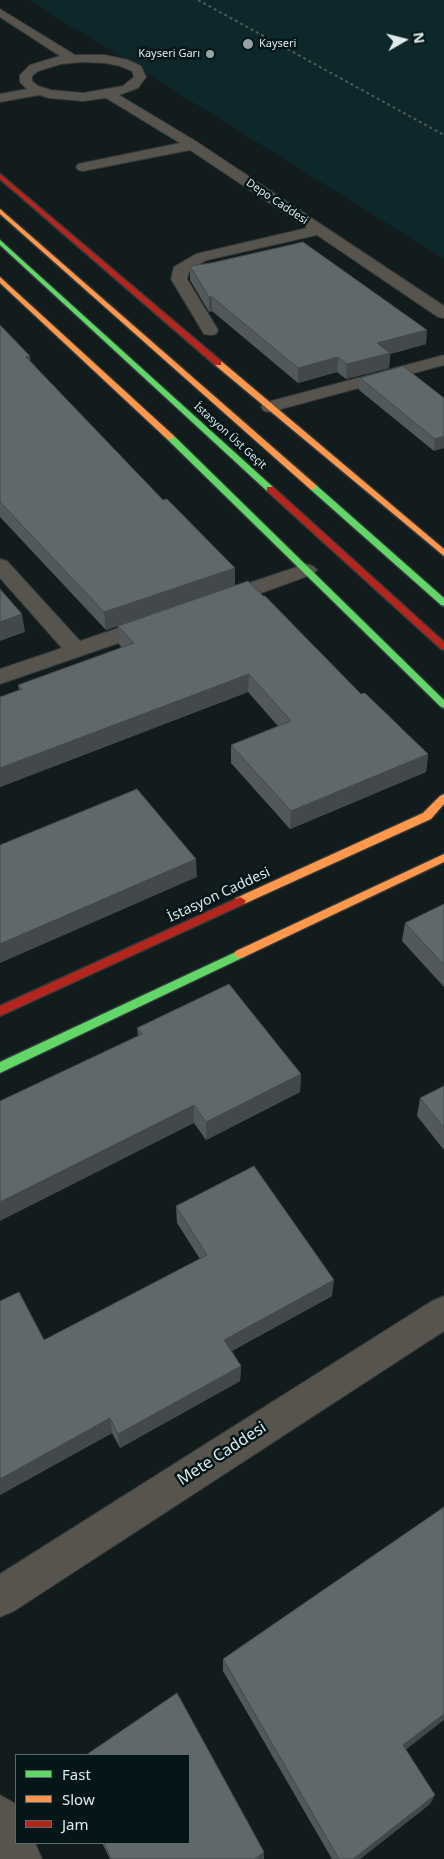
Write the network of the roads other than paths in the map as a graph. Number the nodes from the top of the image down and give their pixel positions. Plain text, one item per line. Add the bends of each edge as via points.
1 (0, 12) edge
2 (71, 58) junction
3 (26, 82) junction
4 (0, 88) edge
5 (40, 91) junction
6 (108, 94) junction
7 (0, 98) edge
8 (192, 145) junction
9 (82, 168) dead end
10 (0, 176) edge
11 (0, 211) edge
12 (318, 230) junction
13 (0, 242) edge
14 (0, 279) edge
15 (444, 313) edge
16 (210, 330) dead end
17 (444, 360) edge
18 (270, 407) junction
19 (417, 530) junction
20 (444, 548) edge
21 (444, 552) edge
22 (0, 565) edge
23 (306, 570) junction
24 (444, 603) edge
25 (444, 647) edge
26 (77, 651) junction
27 (0, 678) edge
28 (444, 705) edge
29 (444, 798) edge
30 (444, 858) edge
31 (0, 1011) edge
32 (0, 1068) edge
33 (444, 1312) edge
34 (0, 1597) edge
35 (0, 1816) edge
36 (20, 1859) edge

1 - 2 street
2 - 3 street via 34,68 26,75
2 - 6 street via 105,59 137,69 140,77 134,85
3 - 4 street
3 - 5 street
5 - 6 street via 71,96
5 - 7 street
6 - 8 street, Depo Caddesi
8 - 9 street
8 - 12 street, Depo Caddesi
10 - 18 main road
11 - 24 main road, İstasyon Üst Geçit
12 - 15 street, Depo Caddesi
12 - 16 street via 202,257 184,266 179,279
13 - 25 main road, İstasyon Üst Geçit
14 - 23 main road via 171,438
17 - 18 street
18 - 19 main road
19 - 20 main road
19 - 21 main road
22 - 26 street
23 - 26 street
23 - 28 main road
26 - 27 street
29 - 31 main road, İstasyon Caddesi via 427,816
30 - 32 main road
33 - 34 street, Mete Caddesi
35 - 36 street

